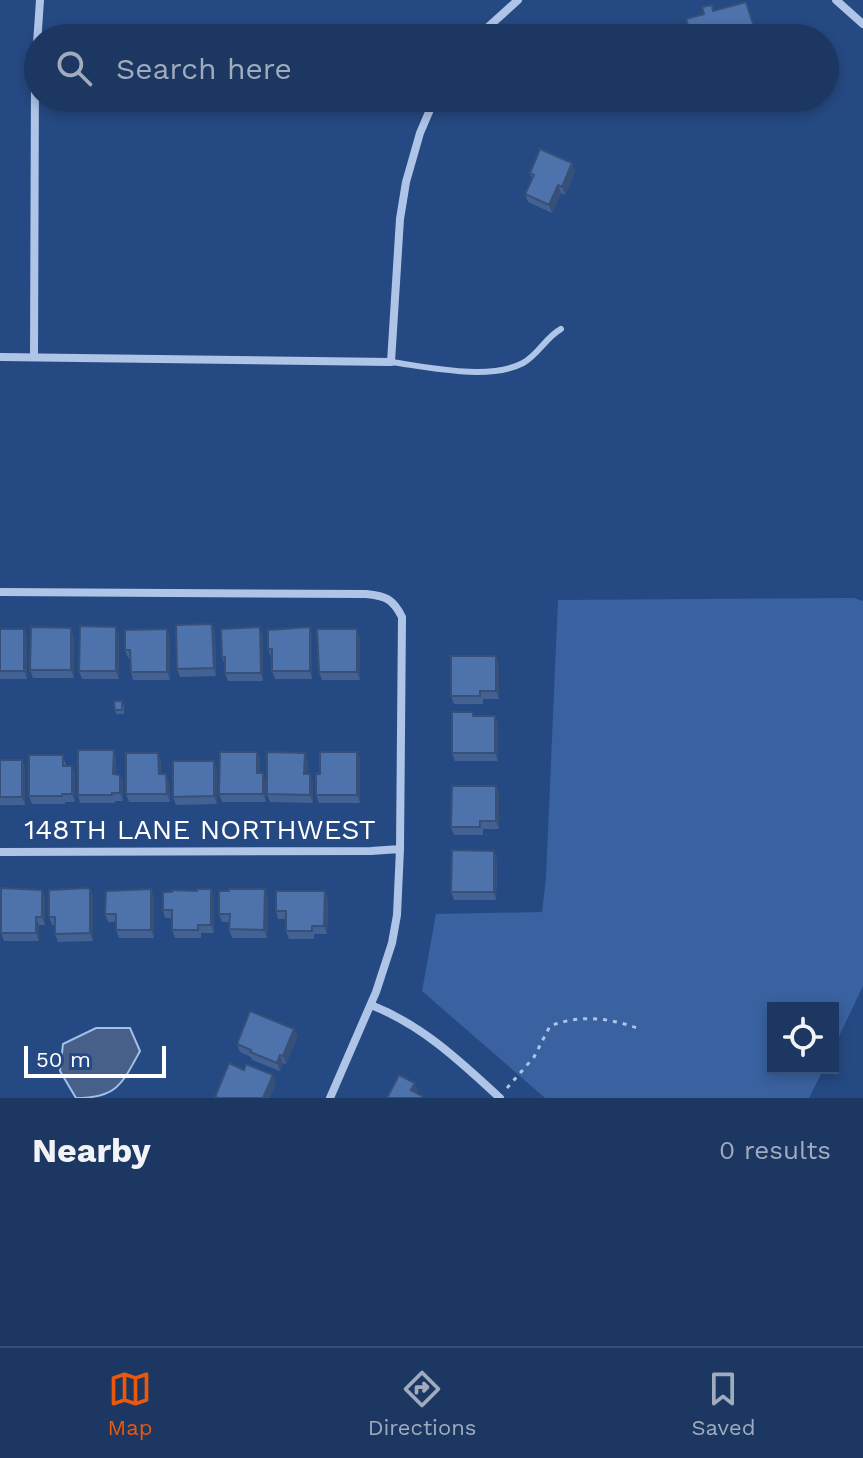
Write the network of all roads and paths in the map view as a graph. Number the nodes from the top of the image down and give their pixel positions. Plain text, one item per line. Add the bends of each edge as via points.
1 (40, 0) edge
2 (518, 0) edge
3 (836, 0) edge
4 (38, 24) edge
5 (491, 24) edge
6 (863, 24) edge
7 (35, 112) edge
8 (429, 112) edge
9 (561, 329) dead end
10 (0, 357) edge
11 (34, 357) junction
12 (391, 362) junction
13 (0, 592) edge
14 (400, 849) junction
15 (0, 852) edge
16 (371, 1005) junction
17 (640, 1029) dead end
18 (491, 1090) junction
19 (500, 1097) edge
20 (330, 1098) edge
21 (484, 1098) edge

1 - 4 street
2 - 5 street
3 - 6 street
7 - 11 street
8 - 12 street via 400,219
9 - 12 lane via 526,362 507,369 463,372
10 - 11 street
11 - 12 street
13 - 14 street via 366,594 391,600 402,617
14 - 15 street, 148TH LANE NORTHWEST
14 - 16 street via 392,943
16 - 18 street via 437,1041
16 - 20 street
17 - 19 path via 599,1018 550,1026 534,1057
18 - 19 street
18 - 21 street

